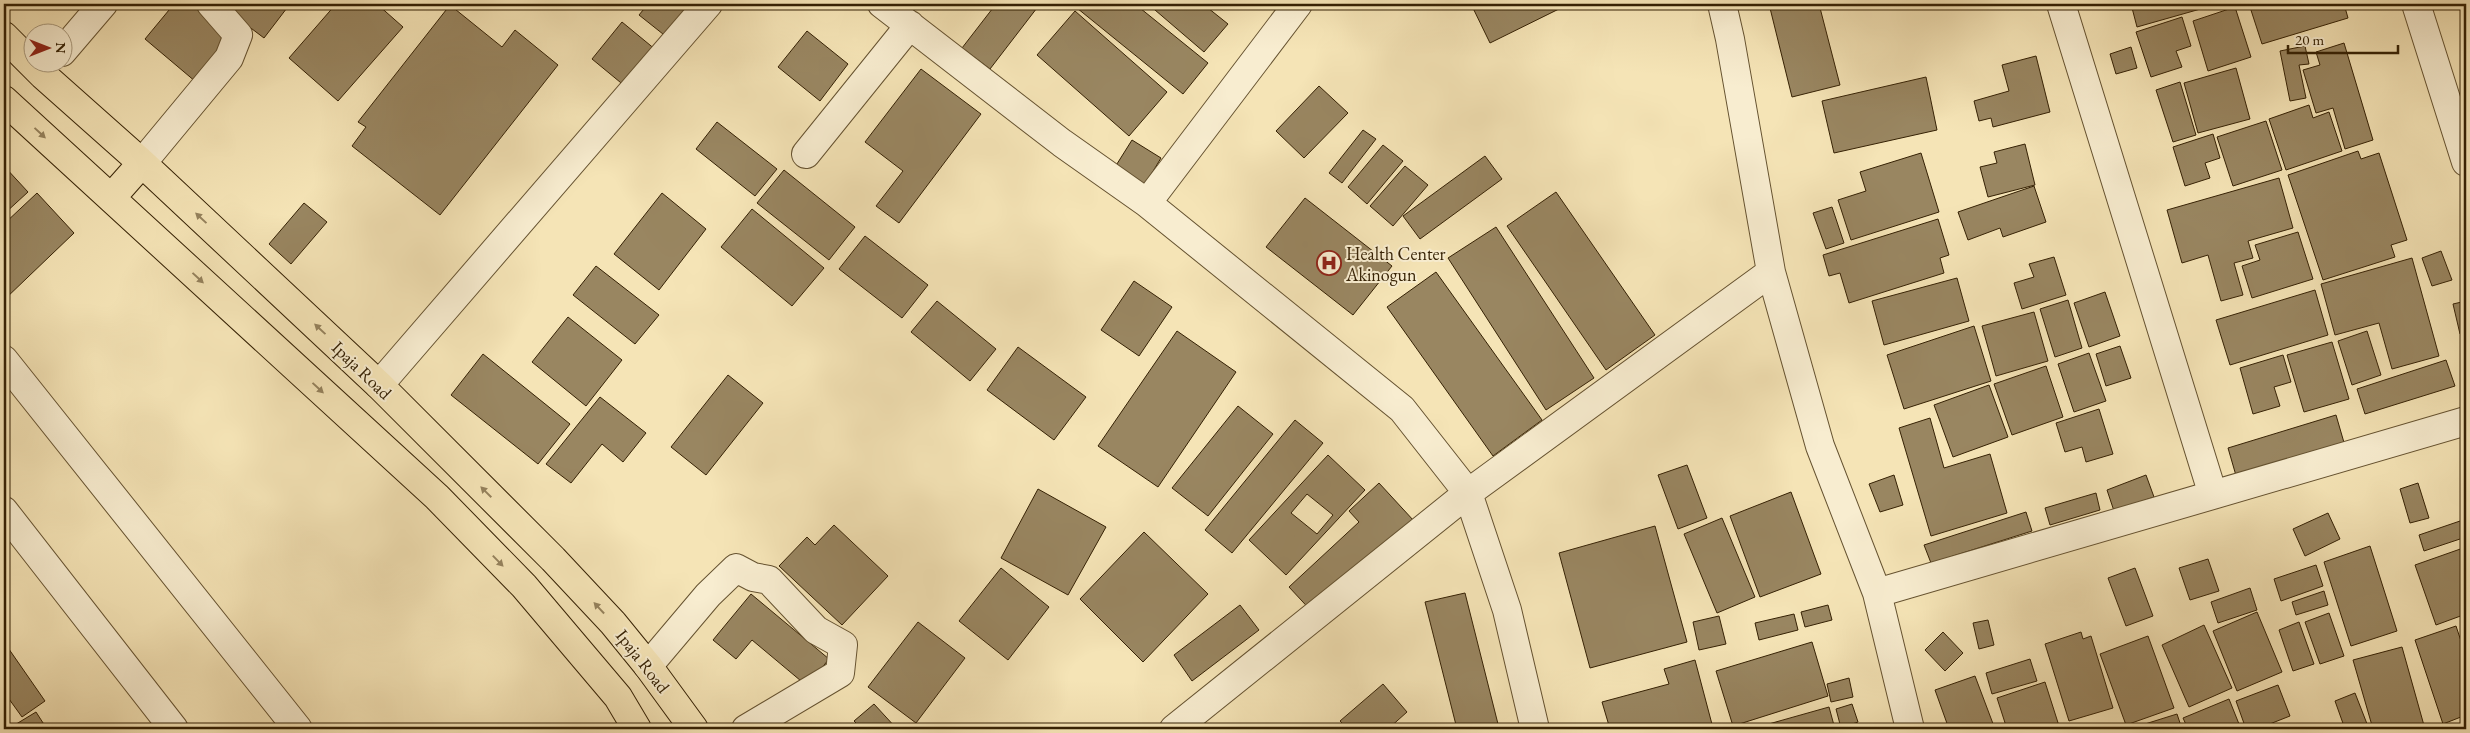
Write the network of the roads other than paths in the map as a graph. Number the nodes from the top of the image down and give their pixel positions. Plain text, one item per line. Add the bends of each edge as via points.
1 (103, 4) edge
2 (211, 4) edge
3 (708, 4) edge
4 (882, 4) edge
5 (1298, 4) edge
6 (1722, 4) edge
7 (2061, 4) edge
8 (2416, 4) edge
9 (910, 25) junction
10 (4, 36) edge
11 (72, 40) edge
12 (22, 49) edge
13 (52, 72) edge
14 (4, 100) edge
15 (806, 154) dead end
16 (142, 162) junction
17 (2466, 162) edge
18 (111, 198) junction
19 (1148, 202) junction
20 (1771, 272) junction
21 (4, 360) edge
22 (379, 384) junction
23 (2466, 421) edge
24 (1468, 493) junction
25 (2213, 495) junction
26 (4, 511) edge
27 (1876, 592) junction
28 (648, 666) junction
29 (174, 729) edge
30 (298, 729) edge
31 (637, 729) edge
32 (694, 729) edge
33 (746, 729) edge
34 (1174, 729) edge
35 (1535, 729) edge
36 (1910, 729) edge

1 - 11 street
2 - 16 street via 238,34 228,58
3 - 22 street
4 - 9 street
5 - 19 street
6 - 20 street
7 - 25 street
8 - 17 street
9 - 15 street
9 - 19 street via 1062,143
10 - 12 main road, Ipaja Road
13 - 16 main road, Ipaja Road
14 -> 18 main road
16 - 18 main road
22 -> 16 main road, Ipaja Road
18 -> 31 main road via 443,504 524,586 618,698
19 - 24 street via 1402,409
20 - 24 street
20 - 27 street via 1820,446
21 - 30 street
28 -> 22 main road, Ipaja Road via 553,559
23 - 25 street
24 - 34 street
24 - 35 street via 1506,610
25 - 27 street
26 - 29 street
27 - 36 street
28 - 32 main road, Ipaja Road
28 - 33 street via 708,595 736,568 753,577 769,580 816,630 843,645 840,673

